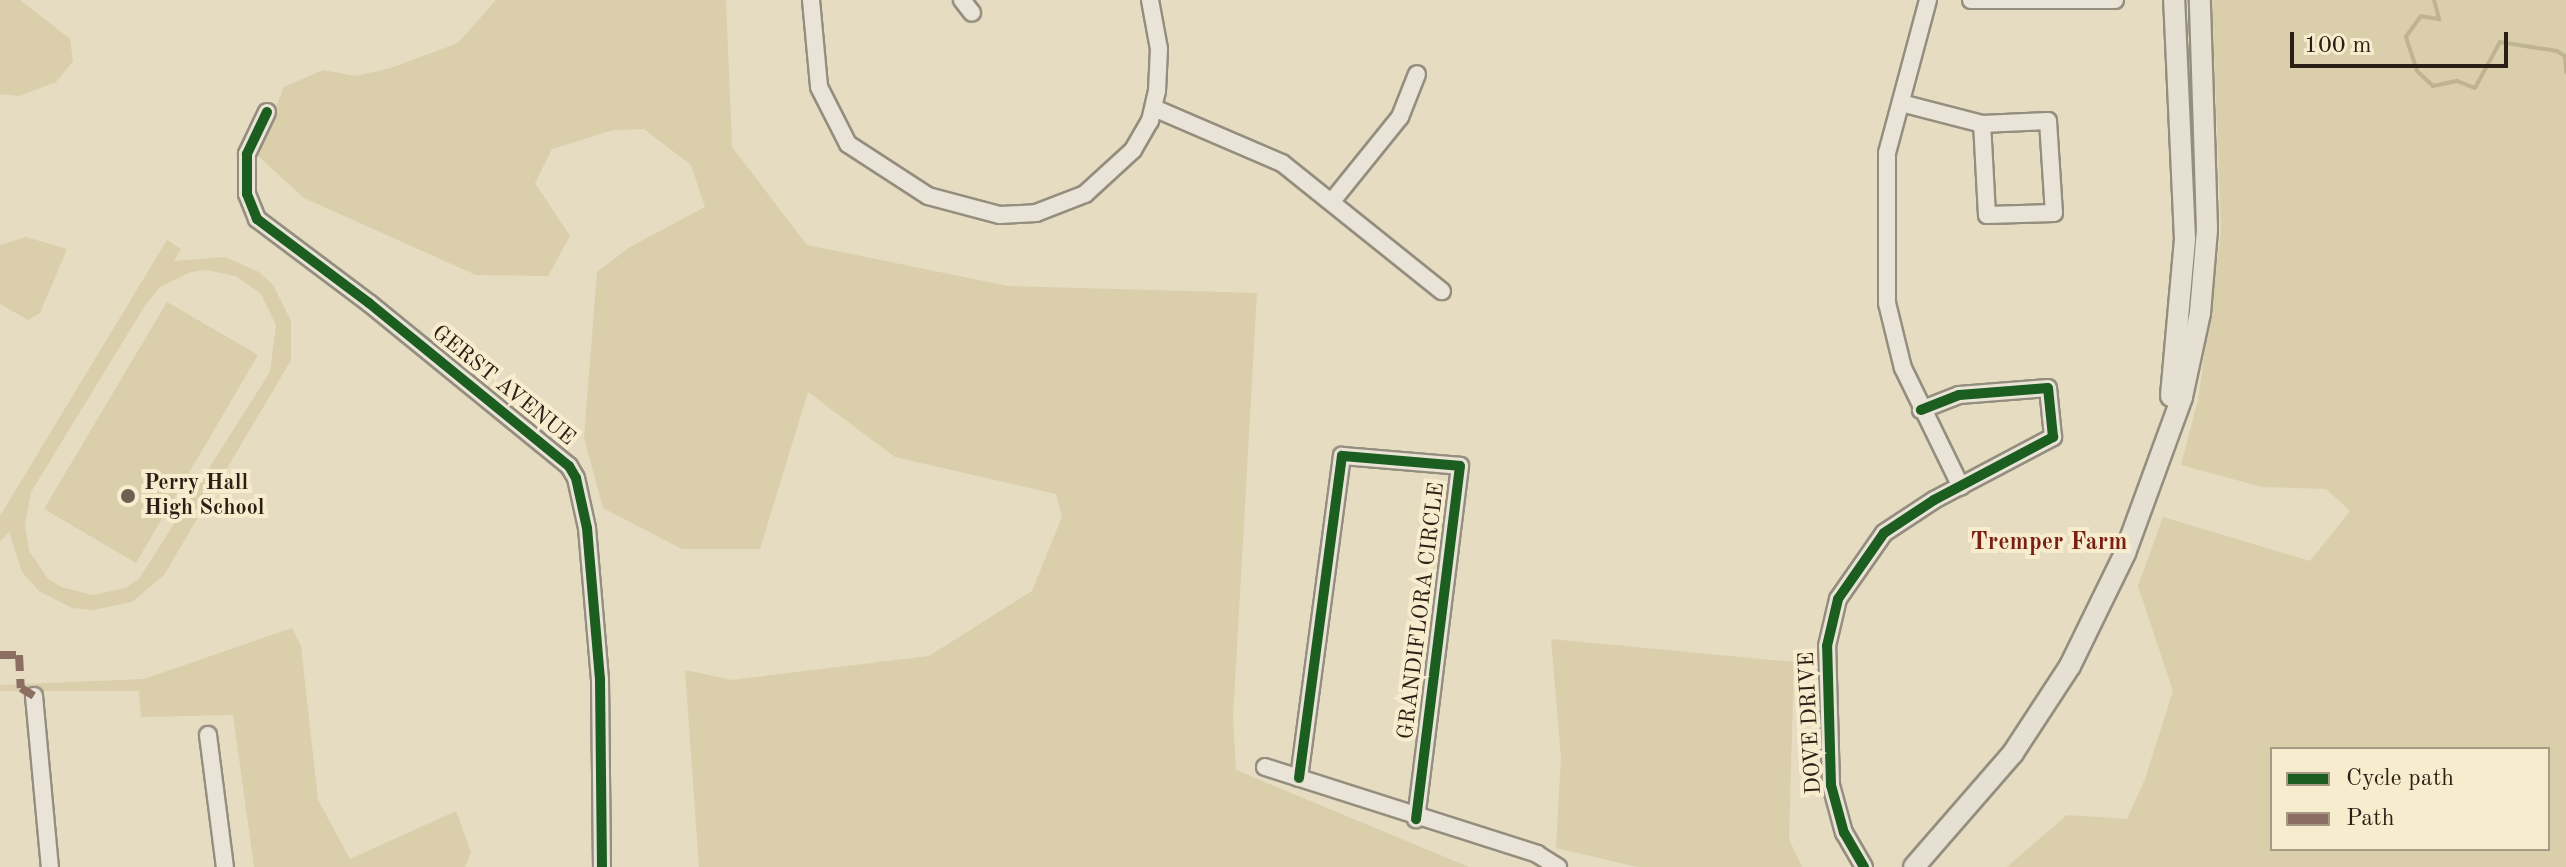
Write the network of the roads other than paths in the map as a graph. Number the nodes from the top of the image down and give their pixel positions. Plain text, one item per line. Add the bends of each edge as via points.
1 (811, 0) edge
2 (1150, 0) edge
3 (1928, 0) edge
4 (1971, 0) edge
5 (2115, 0) edge
6 (2174, 0) edge
7 (2200, 0) edge
8 (1417, 74) dead end
9 (1901, 103) junction
10 (1154, 108) junction
11 (267, 112) dead end
12 (1982, 124) junction
13 (1333, 200) junction
14 (1442, 291) dead end
15 (1921, 410) junction
16 (2167, 432) junction
17 (1961, 487) junction
18 (34, 696) dead end
19 (208, 735) dead end
20 (1265, 767) dead end
21 (1299, 778) junction
22 (1416, 819) junction
23 (50, 867) edge
24 (225, 867) edge
25 (602, 867) edge
26 (1558, 867) edge
27 (1864, 867) edge
28 (1914, 867) edge

1 - 10 street via 815,69 842,136 908,187 953,206 1017,215 1085,194 1133,150
2 - 10 street via 1159,49
3 - 9 street
4 - 5 street
6 - 16 main road via 2185,239
7 - 16 main road via 2207,229 2194,350
8 - 13 street via 1400,117
9 - 12 street
9 - 15 street via 1885,174 1887,303 1896,350
10 - 13 street via 1252,147
11 - 25 street, GERST AVENUE via 247,154 247,194 257,219 369,303 550,450 576,478 587,528 600,679
12 - 12 street via 2048,121 2054,213 1987,215
13 - 14 street
15 - 17 street
15 - 17 street, DOVE DRIVE via 1959,395 2048,388 2053,437
16 - 28 main road via 2125,553 2070,666 2013,753
17 - 27 street, DOVE DRIVE via 1884,533 1850,575 1833,617 1827,646 1831,785 1844,833
18 - 23 street
19 - 24 street
20 - 21 street
21 - 22 street
21 - 22 street, GRANDIFLORA CIRCLE via 1342,456 1460,466
22 - 26 street via 1537,854

